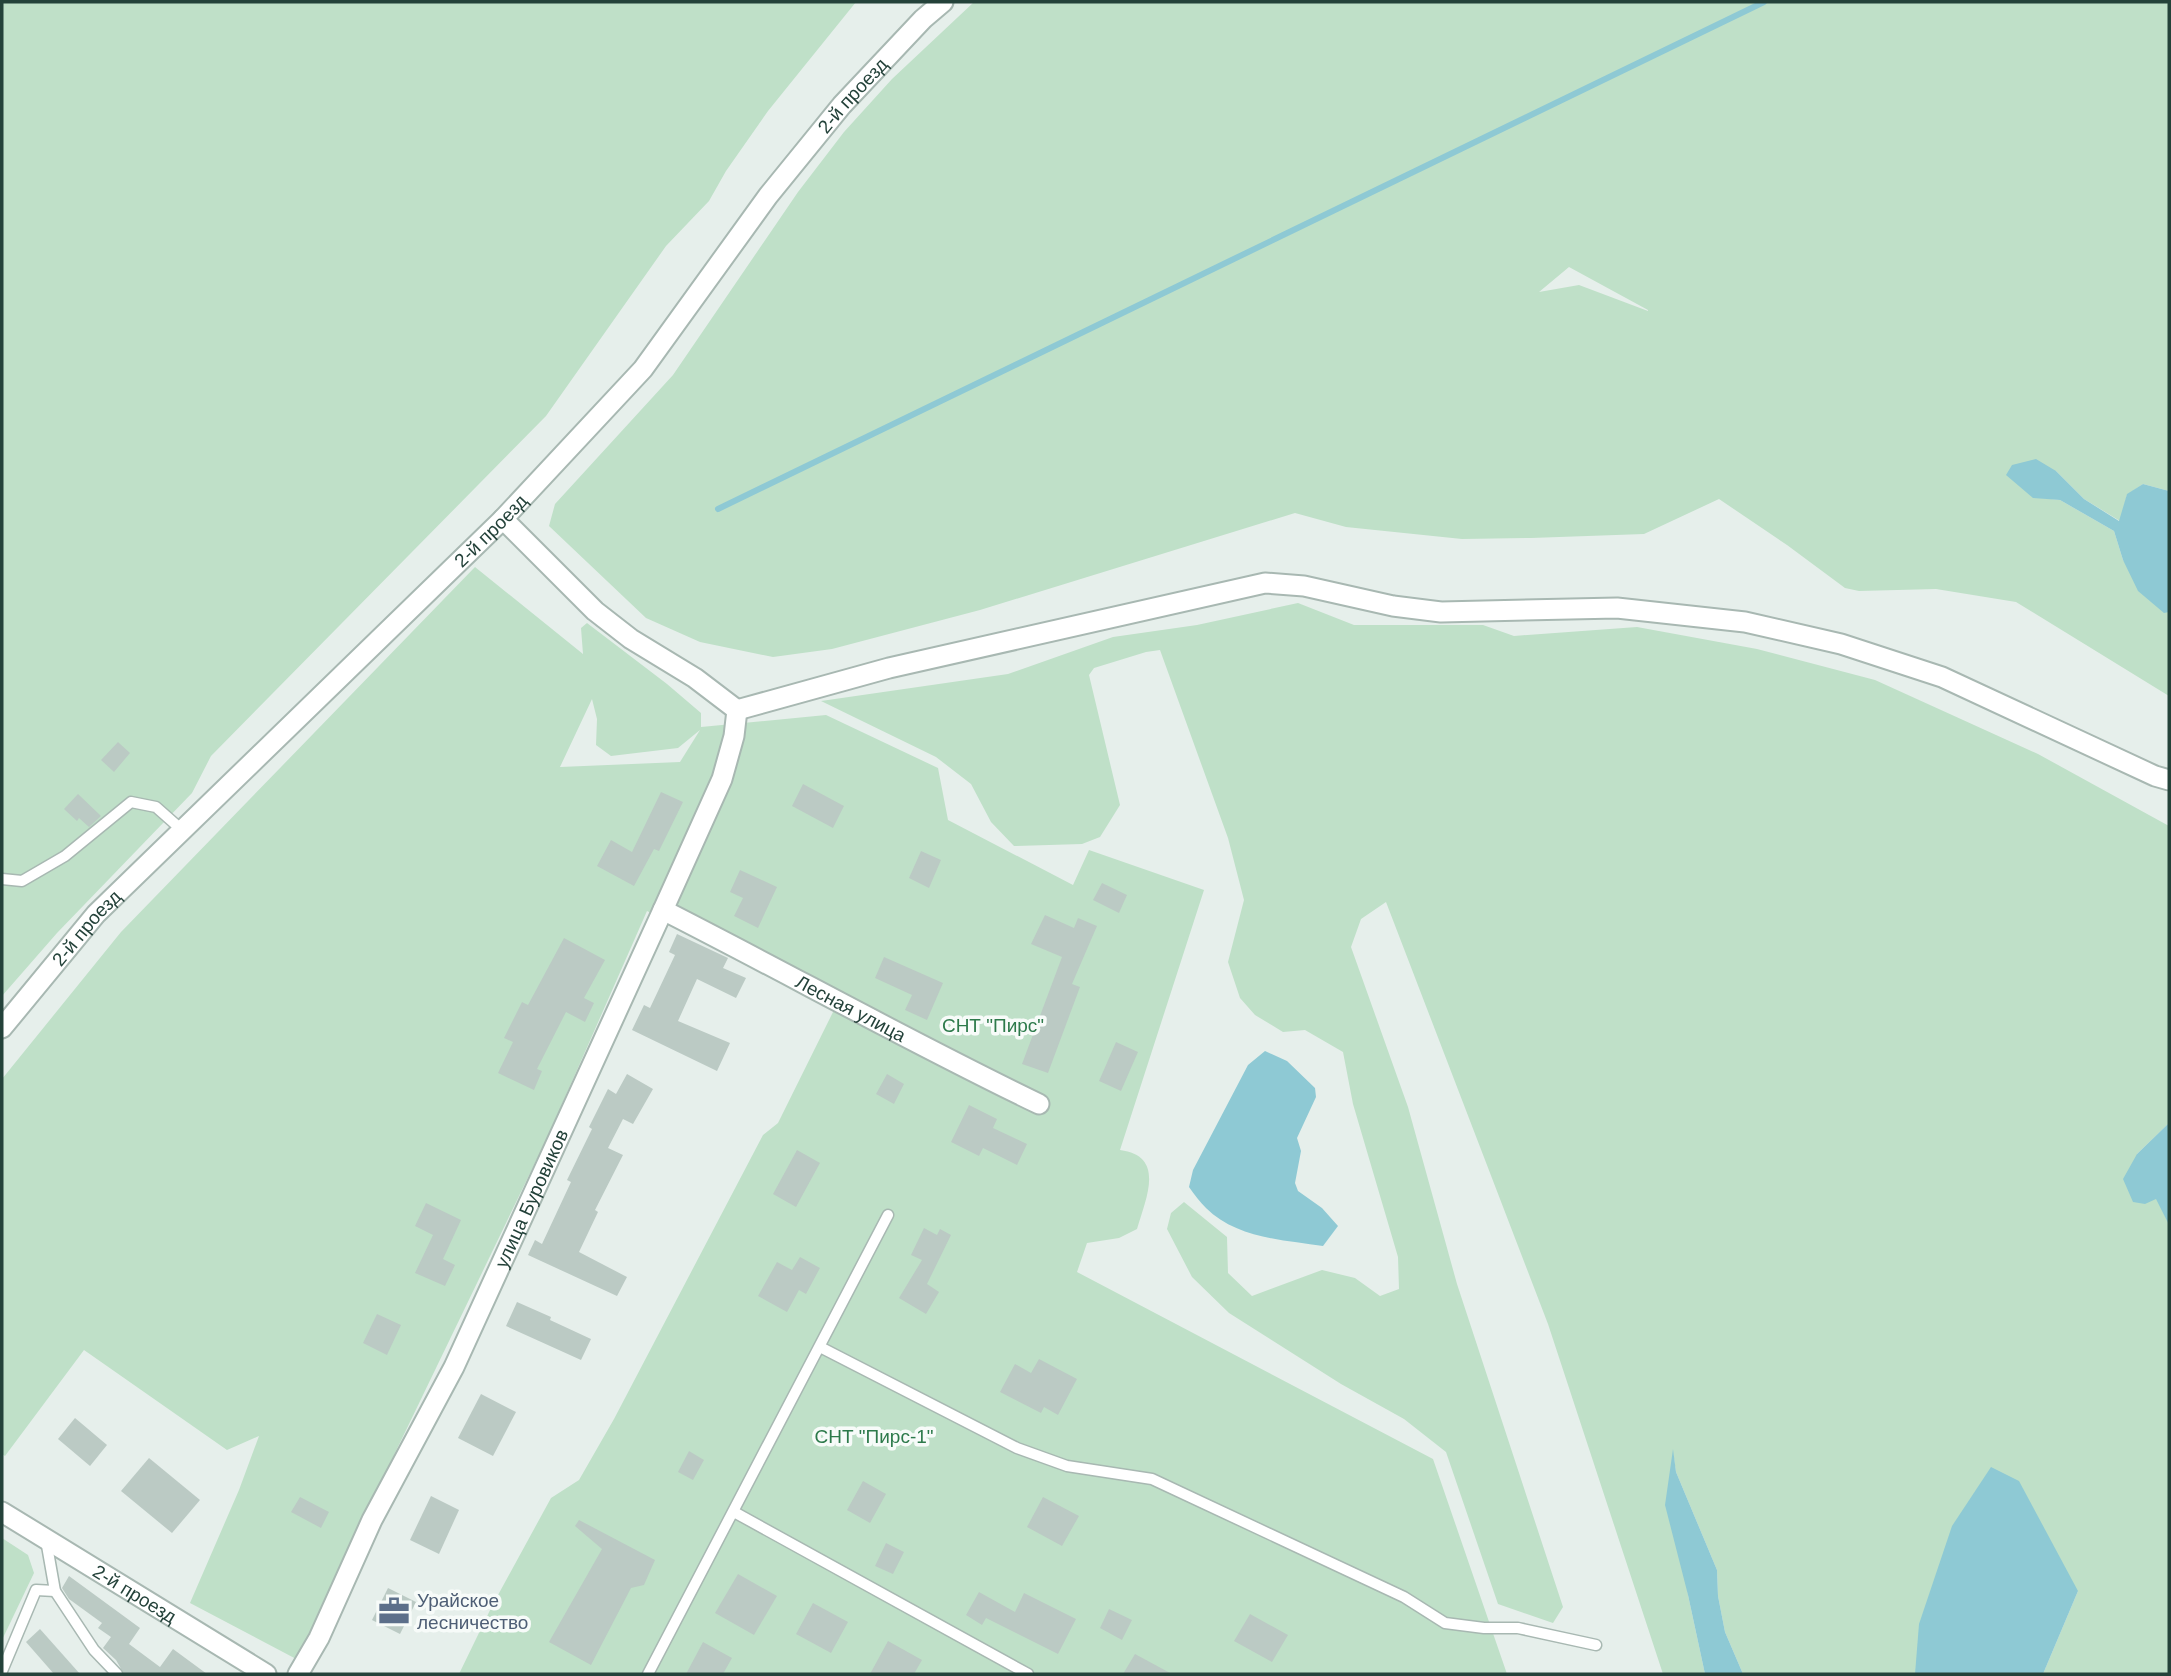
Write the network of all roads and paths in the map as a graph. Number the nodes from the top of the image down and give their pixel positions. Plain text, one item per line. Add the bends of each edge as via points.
1 (943, 2) edge
2 (503, 519) junction
3 (737, 710) junction
4 (2169, 780) edge
5 (182, 830) junction
6 (2, 878) edge
7 (663, 910) junction
8 (2, 1028) edge
9 (1039, 1104) dead end
10 (888, 1215) dead end
11 (820, 1347) junction
12 (2, 1512) edge
13 (734, 1512) junction
14 (46, 1539) junction
15 (55, 1591) junction
16 (1596, 1645) dead end
17 (2, 1671) edge
18 (117, 1674) edge
19 (266, 1674) edge
20 (298, 1674) edge
21 (648, 1674) edge
22 (1028, 1674) edge

1 - 2 street, 2-й проезд via 842,105 768,196 643,369
2 - 3 street via 596,611
2 - 5 street, 2-й проезд
3 - 4 street via 889,667 1265,583 1441,612 1617,608 1745,622 1841,644 1942,677
3 - 7 street, улица Буровиков via 722,779
5 - 6 lane via 156,807 131,802 65,856 22,881
5 - 8 street, 2-й проезд via 96,914
7 - 9 street, Лесная улица
7 - 20 street, улица Буровиков via 454,1367 372,1520
10 - 11 lane
11 - 13 lane
11 - 16 lane via 1017,1448 1067,1465 1152,1479 1405,1597 1445,1623 1518,1629
12 - 14 street, 2-й проезд
13 - 21 lane
13 - 22 lane
14 - 15 lane
14 - 19 street, 2-й проезд
15 - 17 lane via 36,1590
15 - 18 lane via 94,1650

